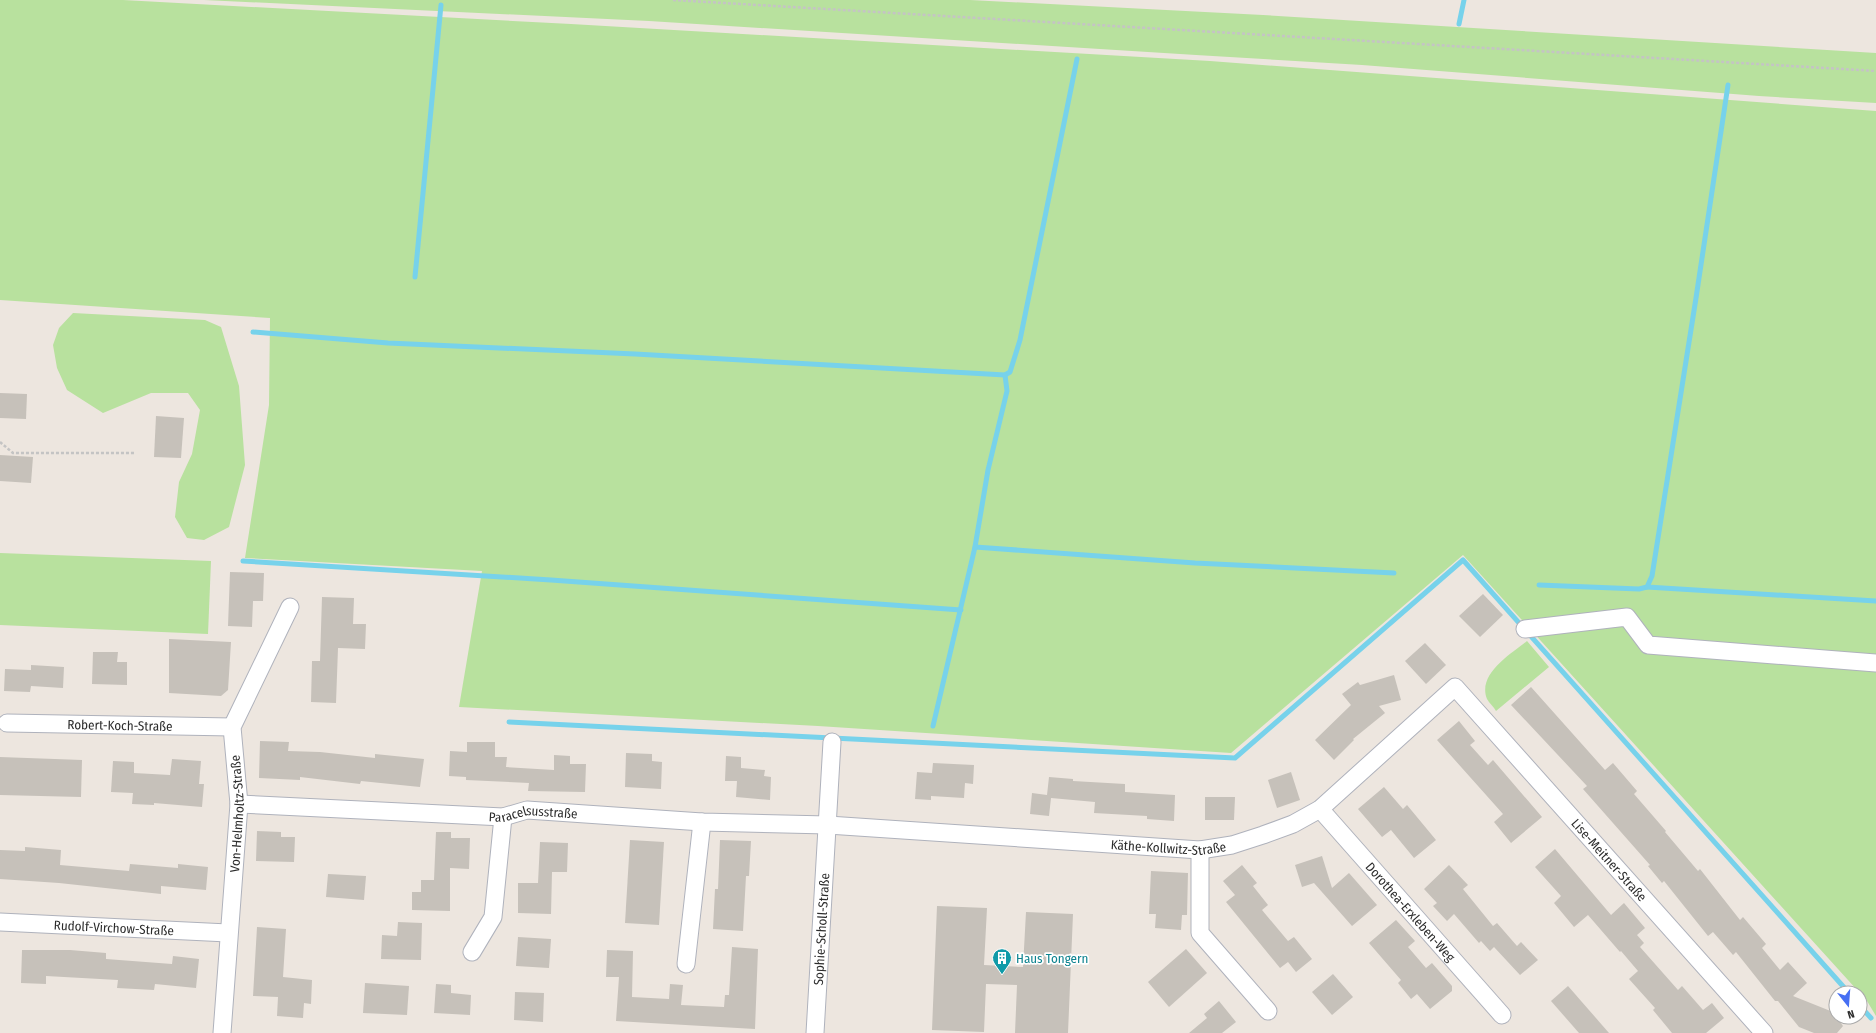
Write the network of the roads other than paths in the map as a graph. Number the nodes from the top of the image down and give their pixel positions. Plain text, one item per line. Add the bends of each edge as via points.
1 (290, 607) dead end
2 (1525, 629) dead end
3 (1876, 663) edge
4 (1455, 687) joint
5 (7, 723) dead end
6 (232, 727) junction
7 (832, 742) dead end
8 (238, 804) junction
9 (1320, 809) junction
10 (503, 817) junction
11 (702, 822) junction
12 (828, 825) junction
13 (1200, 850) junction
14 (0, 922) edge
15 (228, 933) junction
16 (472, 952) dead end
17 (686, 964) dead end
18 (1268, 1011) dead end
19 (1502, 1015) dead end
20 (222, 1033) edge
21 (815, 1033) edge
22 (1764, 1033) edge

1 - 6 street
2 - 3 street via 1627,617 1648,646
4 - 9 street, Käthe-Kollwitz-Straße
4 - 22 street, Lise-Meitner-Straße
5 - 6 street, Robert-Koch-Straße
6 - 8 street, Von-Helmholtz-Straße
7 - 12 street, Sophie-Scholl-Straße
8 - 10 street, Paracelsusstraße
8 - 15 street, Von-Helmholtz-Straße
9 - 13 street, Käthe-Kollwitz-Straße via 1263,836 1232,845
9 - 19 street, Dorothea-Erxleben-Weg
10 - 11 street, Paracelsusstraße via 527,810
10 - 16 street via 493,916
11 - 12 street, Paracelsusstraße
11 - 17 street
12 - 13 street, Käthe-Kollwitz-Straße
12 - 21 street, Sophie-Scholl-Straße
13 - 18 street via 1200,933
14 - 15 street, Rudolf-Virchow-Straße
15 - 20 street, Von-Helmholtz-Straße

